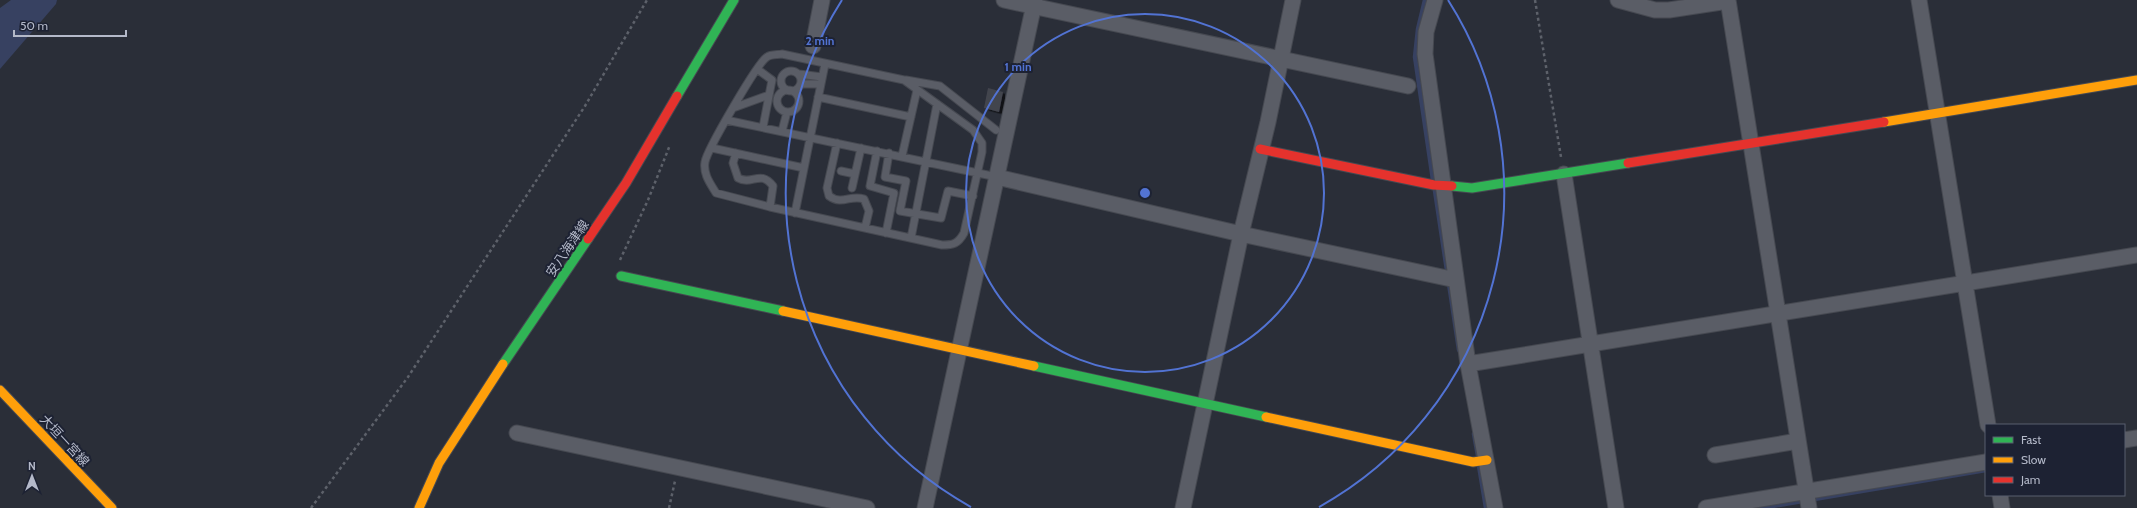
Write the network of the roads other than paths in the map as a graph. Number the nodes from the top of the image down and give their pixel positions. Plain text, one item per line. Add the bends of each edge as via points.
1 (734, 0) edge
2 (822, 0) edge
3 (1004, 0) edge
4 (1293, 0) edge
5 (1435, 0) edge
6 (1618, 0) edge
7 (1728, 0) edge
8 (1919, 0) edge
9 (1034, 3) edge
10 (813, 46) dead end
11 (1281, 59) junction
12 (825, 64) junction
13 (757, 69) junction
14 (799, 74) junction
15 (904, 80) junction
16 (2137, 80) edge
17 (822, 81) junction
18 (801, 84) junction
19 (1408, 86) dead end
20 (917, 90) junction
21 (789, 91) junction
22 (769, 95) junction
23 (818, 97) junction
24 (937, 104) junction
25 (733, 108) junction
26 (787, 112) junction
27 (1938, 112) junction
28 (911, 117) junction
29 (726, 120) junction
30 (763, 127) junction
31 (996, 130) dead end
32 (782, 131) junction
33 (810, 137) junction
34 (837, 143) junction
35 (1750, 144) junction
36 (712, 148) junction
37 (861, 148) junction
38 (1260, 149) junction
39 (877, 151) junction
40 (736, 153) junction
41 (889, 153) junction
42 (902, 156) junction
43 (926, 161) junction
44 (804, 168) junction
45 (841, 171) dead end
46 (978, 172) junction
47 (856, 174) junction
48 (1564, 174) junction
49 (997, 178) junction
50 (1443, 187) junction
51 (852, 188) dead end
52 (973, 196) junction
53 (770, 207) junction
54 (795, 212) junction
55 (916, 213) junction
56 (865, 228) junction
57 (886, 233) junction
58 (1241, 234) junction
59 (911, 238) junction
60 (2137, 255) edge
61 (621, 276) road end
62 (1456, 280) junction
63 (1965, 284) junction
64 (1778, 314) junction
65 (1590, 344) junction
66 (960, 350) junction
67 (1468, 364) junction
68 (0, 390) edge
69 (1206, 402) junction
70 (1988, 424) edge
71 (517, 433) dead end
72 (2137, 438) edge
73 (2125, 440) edge
74 (1798, 441) junction
75 (1715, 455) dead end
76 (1487, 460) junction
77 (1985, 462) edge
78 (2000, 496) edge
79 (1807, 500) edge
80 (112, 508) edge
81 (419, 508) edge
82 (867, 508) edge
83 (925, 508) edge
84 (1183, 508) edge
85 (1495, 508) edge
86 (1616, 508) edge
87 (1706, 508) edge
88 (2002, 508) edge

1 - 81 street, 安八海津線 via 626,183 439,463
2 - 10 street
3 - 9 street
4 - 11 street
5 - 50 street via 1426,32 1425,54
6 - 7 street via 1655,10 1669,10
7 - 35 street
8 - 27 street
9 - 11 street
9 - 49 street
11 - 19 street
11 - 38 street
12 - 13 lane via 782,54 767,56
12 - 15 lane
12 - 17 lane
13 - 22 lane via 772,80
13 - 25 lane
14 - 17 lane
14 - 18 lane
14 - 21 lane via 790,70 782,76 782,85
15 - 20 lane
15 - 31 lane via 940,86
16 - 27 street
17 - 18 lane
17 - 23 lane
18 - 21 lane via 796,90
20 - 24 lane
20 - 28 lane
21 - 26 lane via 796,94 798,105 794,110
21 - 26 lane via 783,92 777,100 778,107
22 - 25 lane
22 - 30 lane
23 - 28 lane
23 - 33 lane
24 - 43 lane
24 - 46 lane via 978,136 982,143 982,152
25 - 29 lane
26 - 32 lane
27 - 35 street
27 - 63 street
28 - 42 lane
29 - 30 lane
29 - 36 lane
30 - 32 lane
32 - 33 lane
33 - 34 lane
33 - 44 lane
34 - 37 lane
34 - 56 lane via 827,188 829,196 835,201 859,197 864,199 869,210
35 - 48 street
35 - 64 street
36 - 40 lane
36 - 53 lane via 705,160 705,170 716,193
37 - 39 lane
37 - 47 lane
38 - 50 street
38 - 58 street
39 - 41 lane
39 - 57 lane via 870,186 894,193
40 - 44 lane
40 - 53 lane via 733,162 738,178 747,181 762,178 768,180 772,186
41 - 42 lane
41 - 55 lane via 885,177 906,181 900,210
42 - 43 lane
43 - 46 lane
43 - 55 lane
44 - 54 lane
45 - 47 lane
46 - 49 lane
46 - 52 lane
47 - 51 lane
48 - 50 street via 1472,188
48 - 65 street
49 - 58 street
49 - 66 street
50 - 62 street
52 - 55 lane via 948,191 941,218
52 - 59 lane via 964,233 954,245
53 - 54 lane
54 - 56 lane
55 - 59 lane
56 - 57 lane
57 - 59 lane
58 - 62 street
58 - 69 street
60 - 63 street
61 - 66 street
62 - 67 street
63 - 64 street
63 - 70 street
64 - 65 street
64 - 74 street
65 - 67 street
65 - 86 street
66 - 69 street
66 - 83 street
67 - 76 street
68 - 80 street, 大垣一宮線
69 - 76 street via 1473,462
69 - 84 street
71 - 82 street
72 - 73 street
74 - 75 street
74 - 79 street
76 - 85 street
77 - 79 street
78 - 88 street
79 - 87 street

